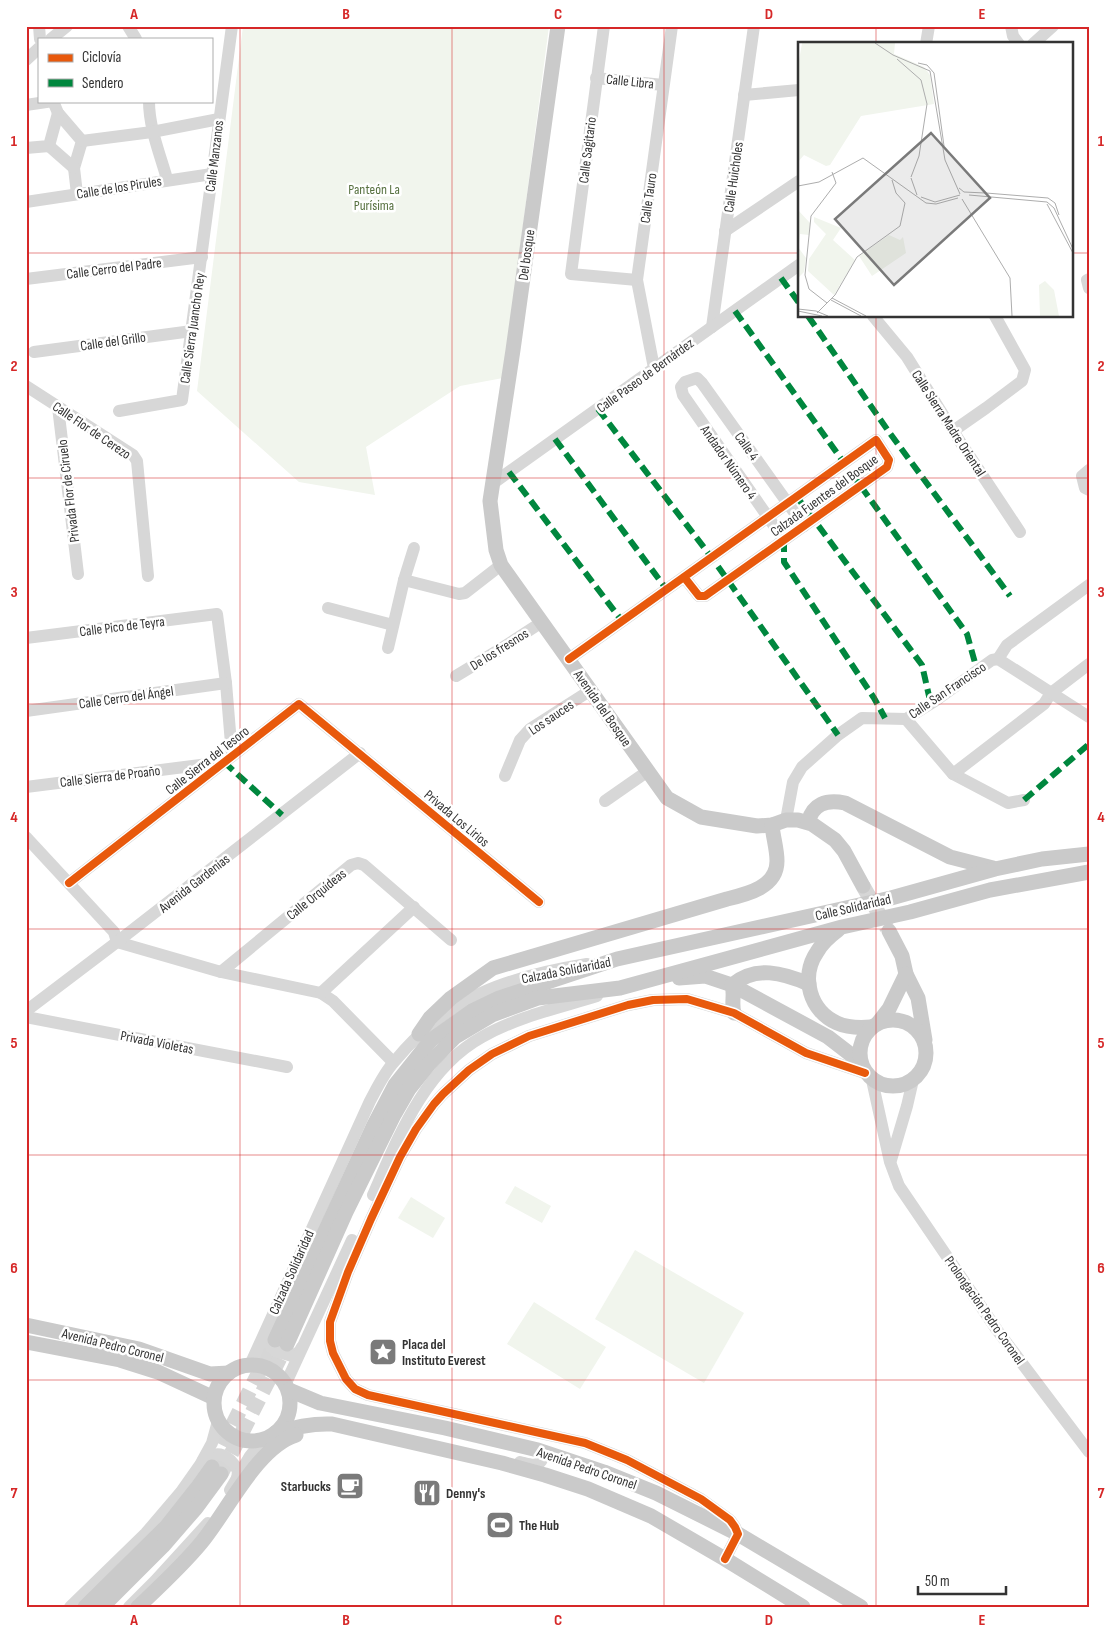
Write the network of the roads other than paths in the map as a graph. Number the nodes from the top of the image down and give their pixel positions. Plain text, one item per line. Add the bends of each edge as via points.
1 (67, 26) edge
2 (128, 26) edge
3 (232, 26) edge
4 (558, 26) edge
5 (604, 26) edge
6 (672, 26) edge
7 (754, 26) edge
8 (929, 26) edge
9 (1011, 26) edge
10 (1053, 26) edge
11 (52, 38) edge
12 (135, 38) edge
13 (926, 42) edge
14 (1018, 42) edge
15 (1035, 42) edge
16 (38, 49) edge
17 (26, 60) edge
18 (596, 78) junction
19 (663, 85) junction
20 (798, 90) edge
21 (744, 95) junction
22 (149, 102) edge
23 (26, 105) edge
24 (55, 107) edge
25 (219, 119) junction
26 (152, 132) junction
27 (82, 141) junction
28 (49, 146) junction
29 (26, 148) edge
30 (74, 168) junction
31 (212, 174) junction
32 (167, 180) junction
33 (798, 182) edge
34 (77, 194) junction
35 (26, 202) edge
36 (725, 231) junction
37 (202, 257) junction
38 (798, 266) edge
39 (26, 278) edge
40 (1089, 279) edge
41 (637, 280) junction
42 (1089, 288) edge
43 (875, 318) edge
44 (996, 318) edge
45 (712, 327) junction
46 (192, 331) junction
47 (34, 352) dead end
48 (654, 368) junction
49 (684, 382) joint
50 (26, 386) edge
51 (58, 407) junction
52 (119, 410) dead end
53 (953, 431) junction
54 (1089, 470) edge
55 (492, 484) junction
56 (1089, 490) edge
57 (788, 503) junction
58 (768, 517) junction
59 (804, 526) junction
60 (1020, 532) dead end
61 (784, 540) junction
62 (414, 548) dead end
63 (501, 565) junction
64 (78, 574) dead end
65 (148, 576) dead end
66 (684, 578) junction
67 (404, 580) junction
68 (1089, 585) edge
69 (328, 608) dead end
70 (542, 622) junction
71 (393, 625) junction
72 (26, 638) edge
73 (388, 648) dead end
74 (569, 659) junction
75 (998, 659) junction
76 (1089, 664) edge
77 (456, 676) dead end
78 (226, 683) junction
79 (592, 690) junction
80 (1051, 693) junction
81 (26, 711) edge
82 (1089, 717) edge
83 (906, 719) junction
84 (360, 753) junction
85 (228, 759) junction
86 (648, 771) junction
87 (953, 774) junction
88 (505, 776) dead end
89 (26, 787) edge
90 (1024, 800) dead end
91 (605, 801) dead end
92 (808, 822) junction
93 (779, 823) junction
94 (27, 839) edge
95 (1089, 854) edge
96 (995, 869) junction
97 (1089, 872) edge
98 (69, 883) junction
99 (863, 886) tunnel mouth
100 (539, 902) dead end
101 (414, 907) junction
102 (842, 927) junction
103 (889, 931) tunnel mouth
104 (451, 940) dead end
105 (117, 942) junction
106 (617, 959) junction
107 (221, 972) junction
108 (906, 974) junction
109 (643, 981) junction
110 (809, 984) junction
111 (732, 985) junction
112 (620, 988) junction
113 (321, 993) junction
114 (26, 1011) edge
115 (734, 1013) junction
116 (26, 1017) edge
117 (874, 1025) junction
118 (420, 1034) junction
119 (926, 1046) junction
120 (393, 1062) junction
121 (287, 1066) dead end
122 (866, 1072) junction
123 (913, 1080) junction
124 (890, 1162) junction
125 (268, 1324) junction
126 (26, 1325) edge
127 (308, 1339) junction
128 (26, 1342) edge
129 (250, 1365) junction
130 (229, 1373) junction
131 (288, 1387) junction
132 (214, 1398) junction
133 (218, 1421) junction
134 (270, 1436) junction
135 (448, 1450) junction
136 (538, 1450) junction
137 (1089, 1452) edge
138 (480, 1458) junction
139 (212, 1467) junction
140 (237, 1480) junction
141 (738, 1534) junction
142 (725, 1558) junction
143 (70, 1607) edge
144 (85, 1607) edge
145 (102, 1607) edge
146 (129, 1607) edge
147 (138, 1607) edge
148 (803, 1607) edge
149 (861, 1607) edge

1 - 11 street
2 - 12 street
3 - 25 street, Calle Manzanos
4 - 55 main road, Del bosque
5 - 18 street, Calle Sagitario
6 - 19 street, Calle Tauro
7 - 21 street, Calle Huicholes
8 - 13 street
9 - 14 street
10 - 15 street
16 - 17 street
18 - 19 street, Calle Libra
18 - 41 street, Calle Sagitario via 571,274
19 - 41 street, Calle Tauro
20 - 21 street
21 - 36 street, Calle Huicholes
22 - 26 street
23 - 24 street
24 - 27 street
24 - 28 street
25 - 26 street
25 - 31 street, Calle Manzanos
26 - 27 street
26 - 32 street
27 - 30 street
28 - 29 street
28 - 30 street
30 - 34 street
31 - 32 street, Calle de los Pirules
31 - 37 street, Calle Manzanos
32 - 34 street, Calle de los Pirules
33 - 36 street
34 - 35 street, Calle de los Pirules
36 - 45 street, Calle Huicholes
37 - 39 street, Calle Cerro del Padre
37 - 46 street, Calle Sierra Juancho Rey
38 - 45 street, Calle Paseo de Bernárdez
40 - 42 street
41 - 48 street, Calle Tauro
43 - 53 street, Calle Sierra Madre Oriental via 907,357
44 - 53 street via 1025,370 1022,381
45 - 48 street, Calle Paseo de Bernárdez
46 - 47 street, Calle del Grillo
46 - 52 street, Calle Sierra Juancho Rey via 182,400
48 - 55 street, Calle Paseo de Bernárdez
49 - 57 street, Calle 4 via 697,378 702,383
49 - 58 street, Andador Número 4 via 682,395
50 - 51 street, Calle Flor de Cerezo
51 - 64 street, Privada Flor de Ciruelo
51 - 65 street, Calle Flor de Cerezo via 133,455 137,461
53 - 60 street, Calle Sierra Madre Oriental
54 - 56 street via 1082,476 1085,488
55 - 63 main road, Avenida del Bosque via 490,501
57 - 58 street, Calzada Fuentes del Bosque
57 - 59 street, Calle 4
57 - 59 street, Calzada Fuentes del Bosque via 876,440 889,460 887,467
58 - 61 street, Andador Número 4
58 - 66 street, Calzada Fuentes del Bosque
59 - 61 street, Calzada Fuentes del Bosque
61 - 66 street, Calzada Fuentes del Bosque via 705,596 699,596
62 - 67 street
63 - 67 street via 460,594
63 - 70 main road, Avenida del Bosque
66 - 74 street, Calzada Fuentes del Bosque
67 - 71 street
68 - 75 street via 1007,645
69 - 71 street
70 - 74 main road, Avenida del Bosque
70 - 77 street, De los fresnos
71 - 73 street
72 - 78 street, Calle Pico de Teyra via 217,614
74 - 79 main road, Avenida del Bosque
75 - 80 street, Calle San Francisco
75 - 83 street, Calle San Francisco
76 - 80 street
78 - 81 street, Calle Cerro del Ángel
78 - 85 street
79 - 86 main road, Avenida del Bosque
79 - 88 street, Los sauces via 530,730 520,740
80 - 82 street, Calle San Francisco
80 - 87 street via 1044,704
83 - 87 street
83 - 93 street, Calle San Francisco via 862,718 838,735 802,767 793,782
84 - 85 street, Calle Sierra del Tesoro via 299,704
84 - 100 street, Privada Los Lirios
84 - 105 street, Avenida Gardenias
85 - 89 street, Calle Sierra de Proaño
85 - 98 street, Calle Sierra del Tesoro
86 - 91 street
86 - 93 main road, Avenida del Bosque via 667,798 701,817 757,826
87 - 90 street via 1008,803
92 - 93 main road, Avenida del Bosque
92 - 96 main road via 820,804 828,801 845,803 950,857
92 - 99 main road via 823,830 844,851
93 - 118 main road via 774,844 777,862 774,872 768,882 753,893 494,968 451,998 430,1018
94 - 98 street
95 - 96 main road, Calle Solidaridad
96 - 106 main road, Calle Solidaridad via 891,898
97 - 102 main road, Calle Solidaridad via 990,890
98 - 105 street via 114,932
101 - 104 street, Calle Orquídeas
101 - 107 street, Calle Orquídeas via 358,863
101 - 113 street
102 - 109 main road, Calle Solidaridad
102 - 110 main road via 816,953 808,973
103 - 108 main road via 902,956
105 - 107 street
105 - 114 street, Avenida Gardenias
106 - 112 main road, Calzada Solidaridad via 499,998 472,1010 431,1040 384,1104 281,1342 394,1115 420,1075 441,1051 455,1038 492,1015 538,998
106 - 118 street, Calzada Solidaridad via 550,970 500,984 456,1006
107 - 113 street
108 - 117 main road via 889,1009
108 - 119 main road via 918,998
109 - 111 main road via 705,976
109 - 112 main road, Calle Solidaridad
110 - 111 main road via 771,972 748,976
110 - 117 main road via 815,1004 838,1024 856,1028
111 - 115 main road
111 - 122 main road via 828,1037 854,1057
112 - 127 street, Calzada Solidaridad via 515,1021 481,1037 446,1066 427,1088 408,1120
113 - 120 street via 333,1001
115 - 122 street via 806,1052
115 - 141 street via 687,999 628,1005 529,1036 492,1054 469,1070 434,1104 400,1157 348,1272 330,1322 330,1341 332,1353 346,1379 356,1389 585,1443 628,1460 701,1499 730,1520
116 - 121 street, Privada Violetas
117 - 119 main road via 902,1021 910,1025
117 - 122 main road via 860,1044 859,1054
118 - 120 street, Calzada Solidaridad
119 - 123 main road via 924,1065
120 - 125 street, Calzada Solidaridad via 370,1101
122 - 123 main road via 888,1086 897,1087
122 - 124 street, Prolongación Pedro Coronel
123 - 124 street
124 - 137 street, Prolongación Pedro Coronel via 899,1186 997,1330
125 - 127 street via 266,1341 280,1354 292,1356
125 - 129 street, Calzada Solidaridad
126 - 130 main road, Avenida Pedro Coronel via 139,1349 210,1374
127 - 131 street, Calzada Solidaridad
128 - 132 main road, Avenida Pedro Coronel via 120,1360 158,1372
129 - 130 main road
129 - 131 main road via 272,1371
130 - 132 main road via 219,1384
131 - 134 main road via 288,1413 283,1424
131 - 136 main road, Avenida Pedro Coronel via 320,1404
132 - 133 main road
133 - 134 main road via 224,1430 242,1440 253,1441
133 - 139 street via 212,1443
134 - 135 main road, Avenida Pedro Coronel via 297,1426 332,1424
134 - 140 street via 250,1456
135 - 138 main road, Avenida Pedro Coronel
135 - 147 main road via 431,1454 330,1430 316,1430 285,1439 262,1458 201,1543
136 - 138 street via 543,1457 534,1465 490,1454
136 - 141 main road, Avenida Pedro Coronel via 634,1484
138 - 142 main road, Avenida Pedro Coronel via 588,1490 651,1516
139 - 140 street via 209,1455 230,1459 238,1471
139 - 143 street via 181,1492 146,1533
139 - 144 main road via 167,1526
139 - 145 main road via 196,1508
140 - 146 street via 195,1539
141 - 142 street
141 - 149 main road, Avenida Pedro Coronel
142 - 148 main road, Avenida Pedro Coronel

